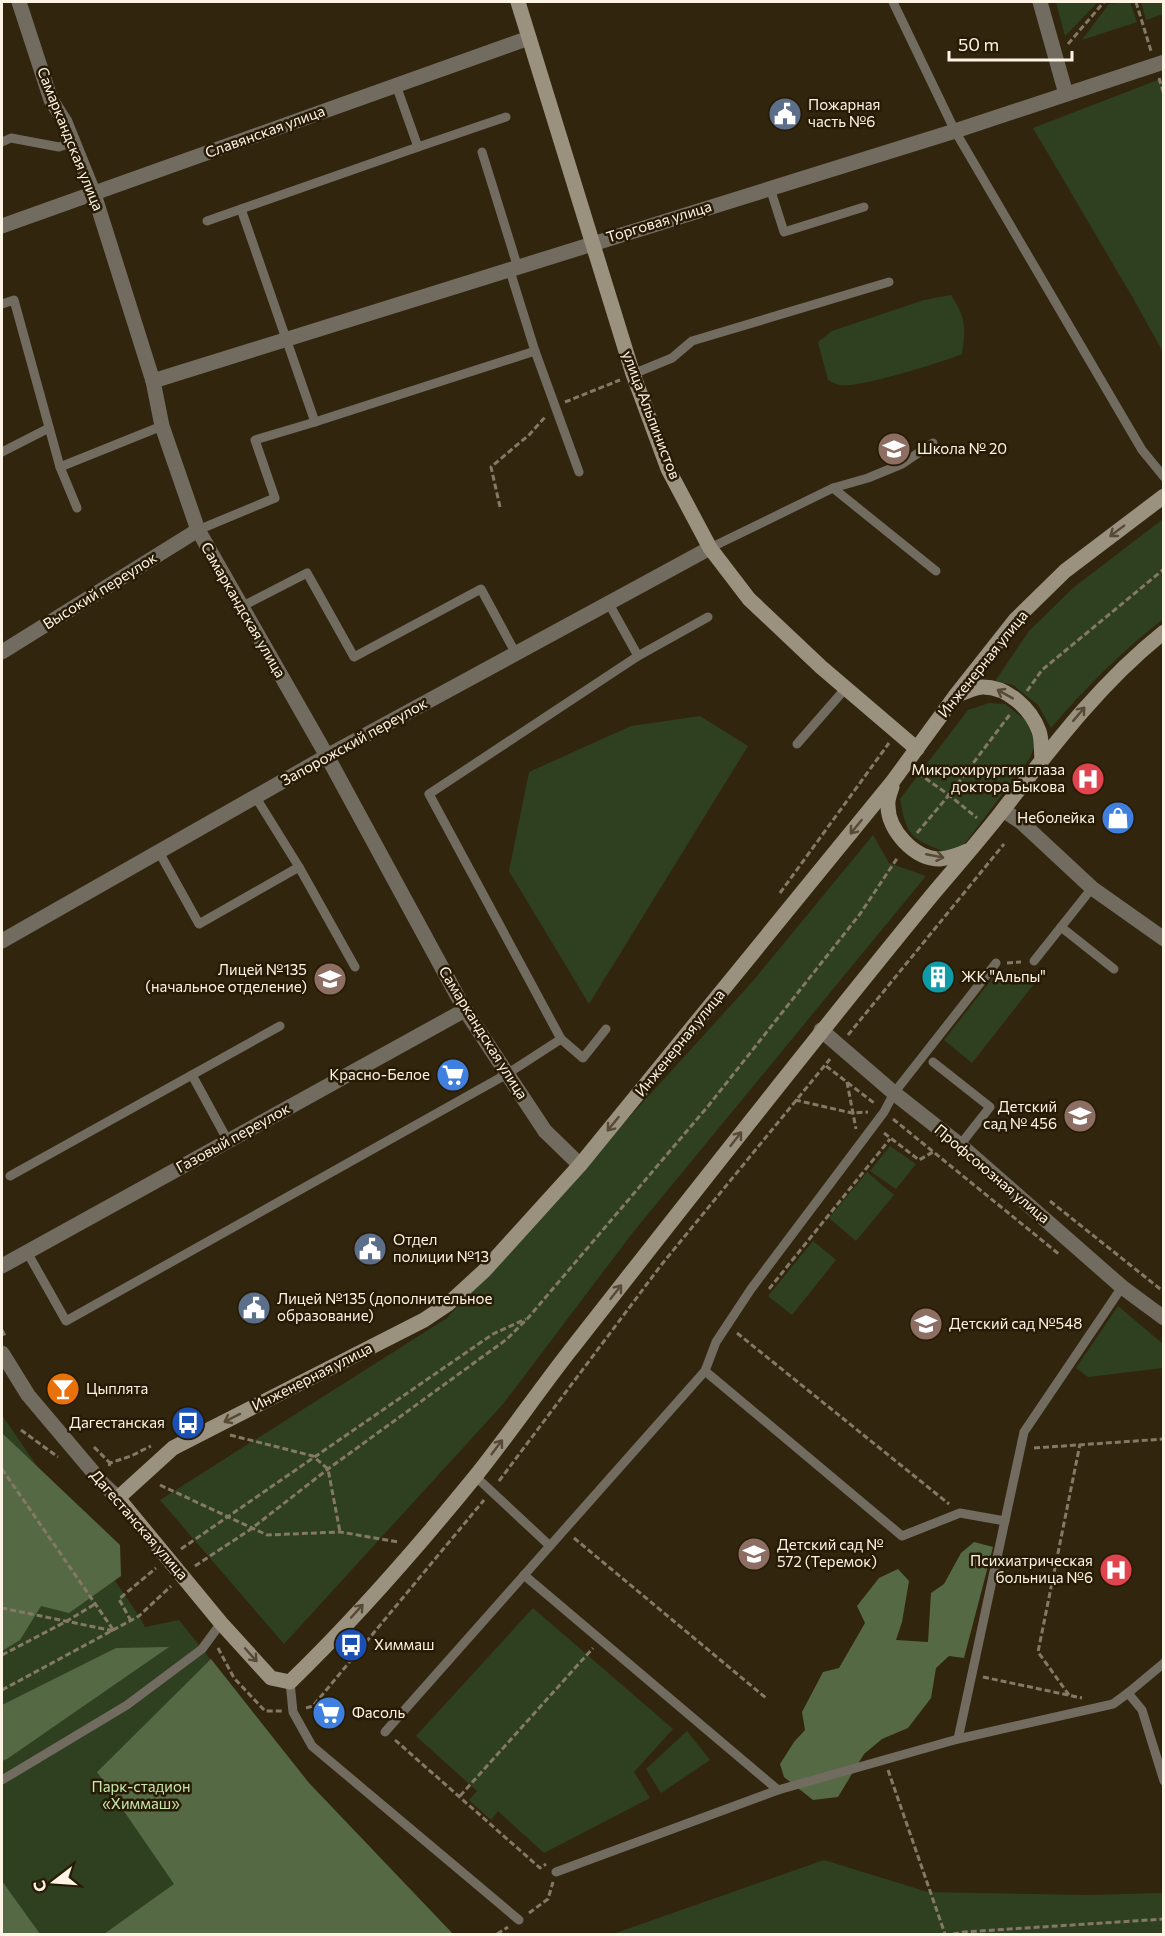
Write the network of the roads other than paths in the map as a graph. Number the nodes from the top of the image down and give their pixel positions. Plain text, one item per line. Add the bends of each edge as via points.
1 (19, 2) edge
2 (518, 2) edge
3 (893, 2) edge
4 (1040, 2) edge
5 (530, 38) junction
6 (1159, 63) edge
7 (396, 85) junction
8 (1066, 94) junction
9 (506, 117) dead end
10 (955, 131) junction
11 (2, 142) edge
12 (74, 142) junction
13 (417, 147) junction
14 (482, 152) dead end
15 (770, 188) junction
16 (94, 194) junction
17 (864, 207) dead end
18 (241, 209) junction
19 (207, 221) dead end
20 (2, 226) edge
21 (592, 243) junction
22 (514, 269) junction
23 (890, 282) dead end
24 (2, 304) edge
25 (287, 338) junction
26 (535, 351) junction
27 (633, 374) junction
28 (153, 381) junction
29 (315, 422) junction
30 (162, 426) junction
31 (49, 428) junction
32 (933, 443) dead end
33 (2, 452) edge
34 (60, 467) junction
35 (579, 472) dead end
36 (1164, 477) edge
37 (833, 488) junction
38 (1164, 496) edge
39 (77, 508) dead end
40 (198, 530) junction
41 (710, 548) junction
42 (936, 571) dead end
43 (608, 602) junction
44 (241, 607) junction
45 (708, 617) dead end
46 (1164, 632) edge
47 (2, 652) edge
48 (516, 654) junction
49 (638, 656) junction
50 (845, 689) junction
51 (956, 695) junction
52 (797, 744) dead end
53 (917, 748) junction
54 (327, 756) junction
55 (1042, 759) junction
56 (893, 781) junction
57 (255, 796) junction
58 (1003, 810) junction
59 (969, 850) junction
60 (159, 852) junction
61 (299, 867) junction
62 (1092, 888) junction
63 (1061, 927) junction
64 (1164, 939) edge
65 (2, 941) edge
66 (1034, 961) road end
67 (996, 963) road end
68 (355, 967) dead end
69 (1114, 969) dead end
70 (465, 1010) junction
71 (280, 1026) dead end
72 (606, 1029) dead end
73 (821, 1030) junction
74 (561, 1039) junction
75 (933, 1062) dead end
76 (507, 1074) junction
77 (192, 1075) junction
78 (894, 1093) junction
79 (228, 1141) junction
80 (960, 1145) junction
81 (580, 1165) junction
82 (10, 1176) dead end
83 (27, 1252) junction
84 (2, 1266) edge
85 (1122, 1287) junction
86 (1164, 1318) edge
87 (2, 1353) edge
88 (705, 1371) junction
89 (475, 1476) junction
90 (118, 1498) junction
91 (1005, 1521) junction
92 (550, 1546) junction
93 (524, 1575) junction
94 (221, 1623) junction
95 (1164, 1663) edge
96 (290, 1682) junction
97 (1128, 1693) junction
98 (385, 1732) road end
99 (958, 1739) junction
100 (2, 1780) edge
101 (1164, 1781) edge
102 (778, 1790) junction
103 (556, 1872) road end
104 (519, 1920) road end

1 - 12 street, Самаркандская улица via 51,100
2 - 5 street, улица Альпинистов
3 - 10 lane
4 - 8 street
5 - 7 street, Славянская улица
5 - 21 street, улица Альпинистов
6 - 8 street, Торговая улица
7 - 13 lane
7 - 16 street, Славянская улица
8 - 10 street, Торговая улица
9 - 13 lane
10 - 15 street, Торговая улица
10 - 36 lane via 1142,450
11 - 12 lane via 11,138 59,147
12 - 16 street, Самаркандская улица
13 - 18 lane
14 - 22 lane
15 - 17 lane via 784,232
15 - 21 street, Торговая улица
16 - 20 street, Славянская улица
16 - 28 street, Самаркандская улица
18 - 19 lane
18 - 25 lane
21 - 22 street, Торговая улица
21 - 27 street, улица Альпинистов
22 - 25 street, Торговая улица
22 - 26 lane
23 - 27 lane via 692,341 672,358
24 - 31 lane via 14,300
25 - 28 street, Торговая улица
25 - 29 lane
26 - 29 lane
26 - 35 lane
27 - 41 street, улица Альпинистов via 668,470
28 - 30 street, Самаркандская улица
29 - 40 lane via 255,440 275,498
30 - 34 lane
30 - 40 street, Самаркандская улица
31 - 33 lane
31 - 34 lane
32 - 37 lane via 902,464
34 - 39 lane
37 - 41 lane
37 - 42 lane
38 -> 51 street, Инженерная улица via 1065,571 1016,620
40 - 44 street, Самаркандская улица
40 - 47 street, Высокий переулок
41 - 43 street, Запорожский переулок
41 - 50 street, улица Альпинистов via 749,599
43 - 48 street, Запорожский переулок
43 - 49 lane
44 - 48 lane via 307,573 354,657 481,589
44 - 54 street, Самаркандская улица
45 - 49 lane
55 -> 46 street via 1094,696
48 - 54 street, Запорожский переулок
49 - 74 lane via 429,794
50 - 52 lane
50 - 53 street, улица Альпинистов
51 - 53 street, Инженерная улица
55 -> 51 street via 1039,732 1019,702 1000,690 982,687
53 - 56 street, Инженерная улица
54 - 57 street, Запорожский переулок
54 - 70 street, Самаркандская улица
55 - 58 street
56 -> 59 street via 887,804 890,819 906,845 937,859
56 -> 81 street, Инженерная улица
57 - 60 street, Запорожский переулок
57 - 61 lane
58 - 59 street
58 - 62 street
59 - 73 street
60 - 61 lane via 199,924
60 - 65 street, Запорожский переулок
61 - 68 lane
62 - 63 lane
62 - 64 street
63 - 66 lane
63 - 69 lane
67 - 78 lane
70 - 76 street, Самаркандская улица
70 - 79 street, Газовый переулок
71 - 77 lane
72 - 74 lane via 583,1058
73 - 78 street, Профсоюзная улица
89 -> 73 street
74 - 76 lane
75 - 80 lane via 990,1107
76 - 81 street, Самаркандская улица via 545,1131
76 - 83 lane via 66,1321
77 - 79 lane
77 - 82 lane
78 - 80 street, Профсоюзная улица
78 - 88 lane via 864,1140 751,1289 716,1342
79 - 83 street, Газовый переулок
80 - 85 street, Профсоюзная улица
81 -> 90 street, Инженерная улица via 448,1305 173,1448
83 - 84 street, Газовый переулок
85 - 86 street, Профсоюзная улица
85 - 91 lane via 1024,1432
87 - 90 street, Дагестанская улица via 28,1395
88 - 91 lane via 902,1536 960,1513
88 - 92 lane
89 - 92 lane
96 -> 89 street
90 - 94 street, Дагестанская улица
91 - 99 lane
92 - 93 lane
93 - 98 lane
93 - 102 lane
94 -> 96 street, Дагестанская улица via 272,1678
94 - 100 lane via 202,1649 127,1705
95 - 97 lane
96 - 104 lane via 293,1712 312,1746
97 - 99 lane via 1113,1704
97 - 101 lane via 1142,1710
99 - 102 lane
102 - 103 lane

